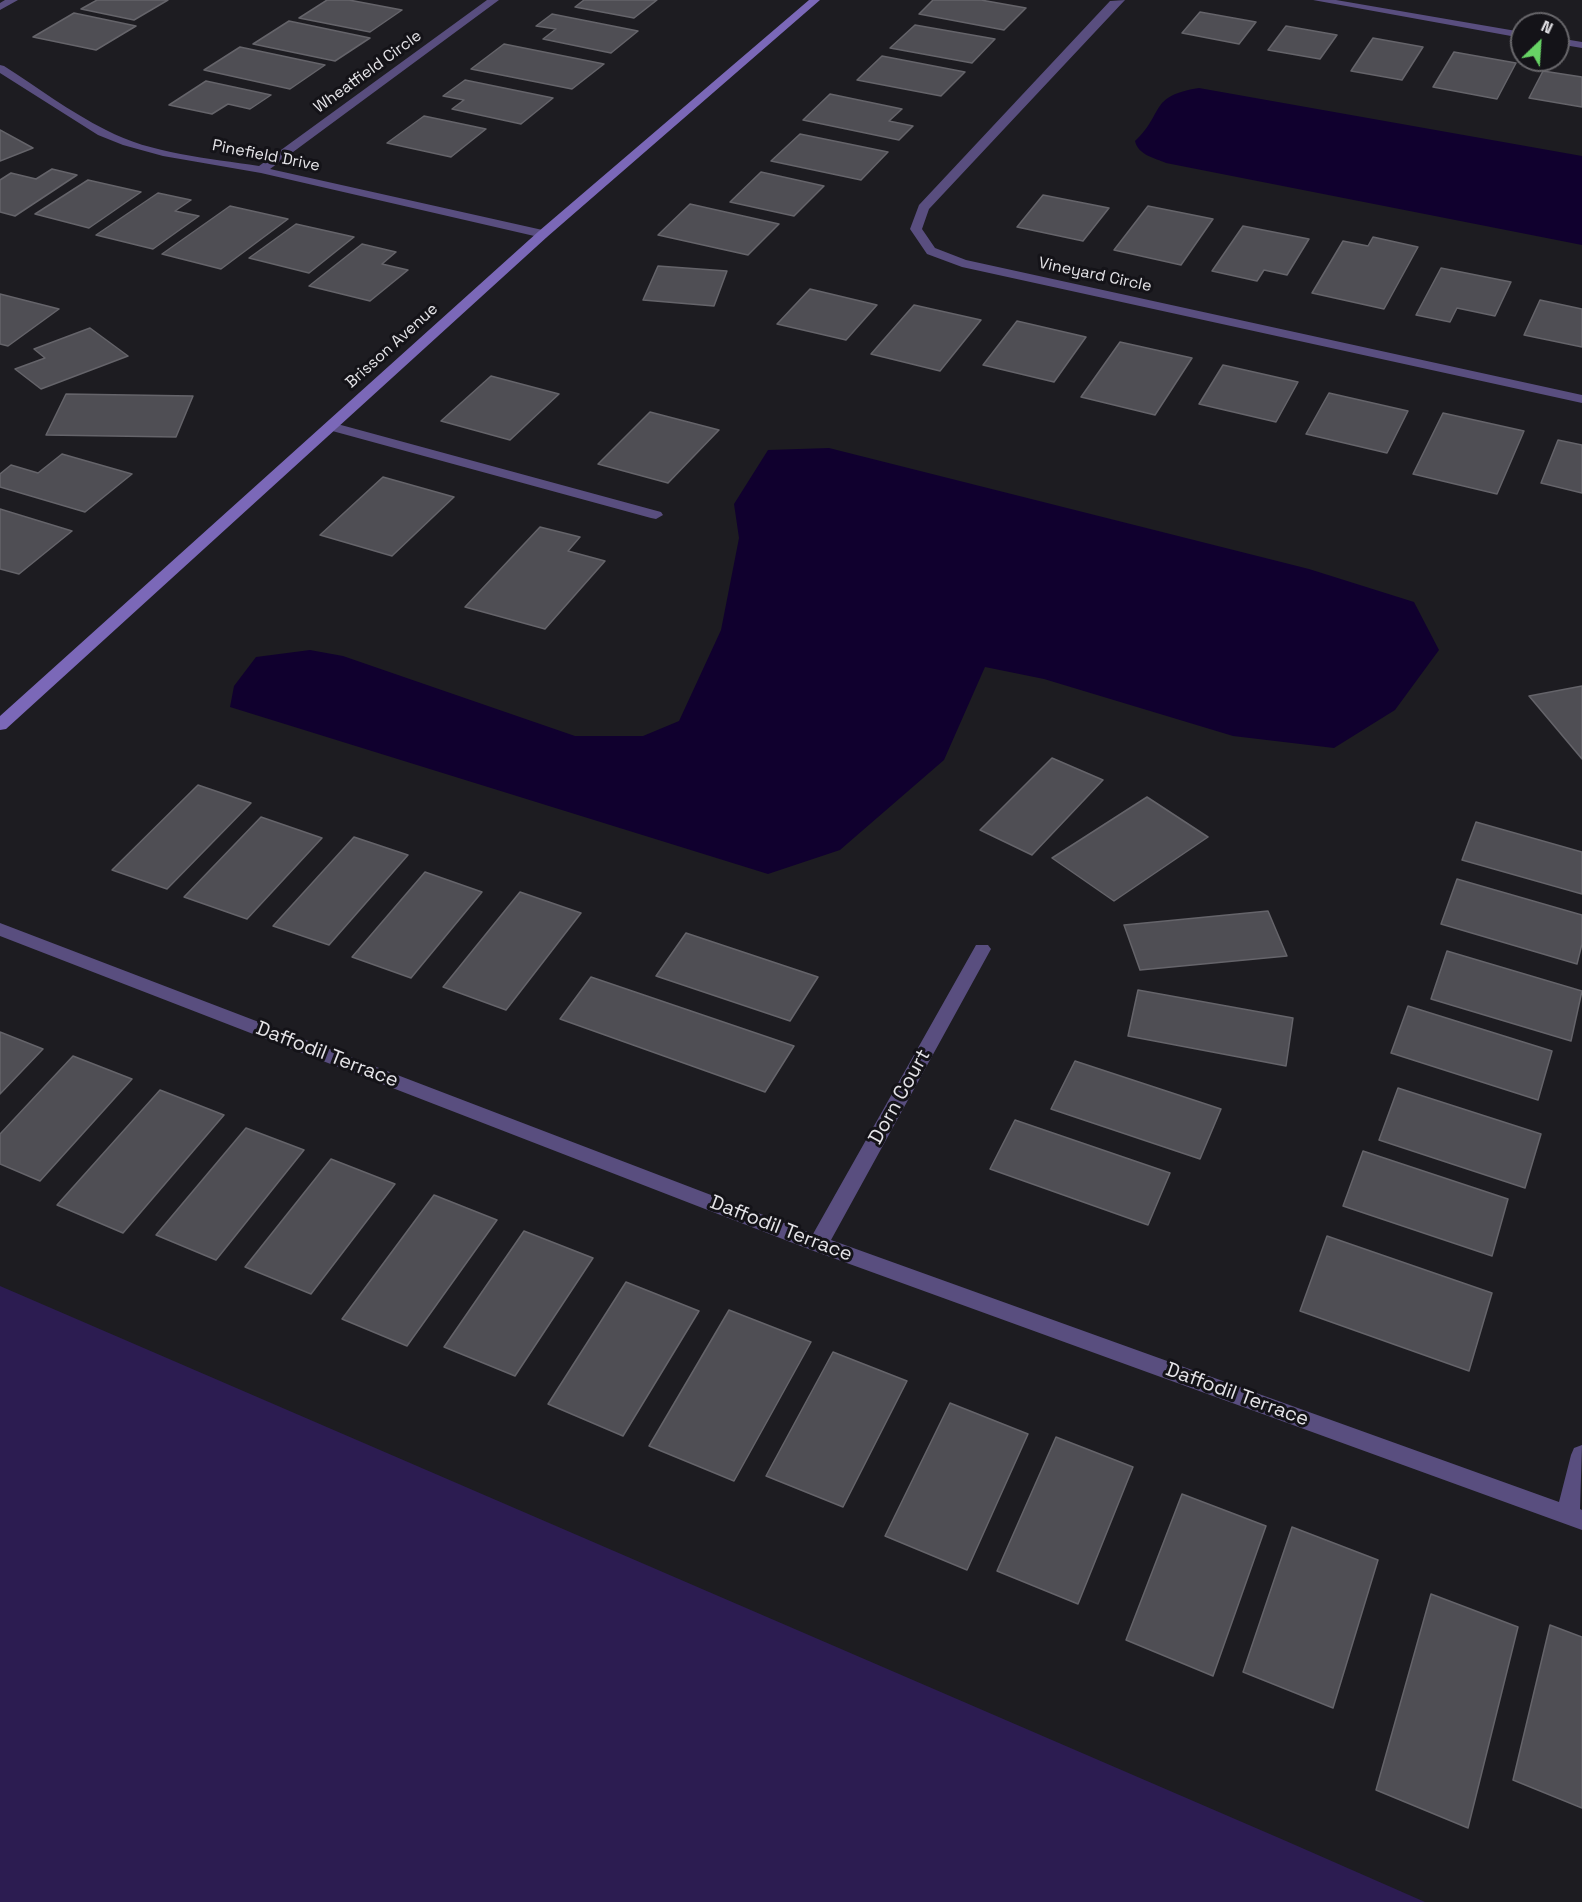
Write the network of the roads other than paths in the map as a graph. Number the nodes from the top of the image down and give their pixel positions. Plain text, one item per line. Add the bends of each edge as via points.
1 (13, 0) edge
2 (494, 0) edge
3 (815, 0) edge
4 (1120, 0) edge
5 (1318, 0) edge
6 (0, 7) edge
7 (1510, 33) edge
8 (0, 68) edge
9 (261, 170) junction
10 (543, 234) junction
11 (1582, 399) edge
12 (330, 426) junction
13 (656, 515) dead end
14 (0, 725) edge
15 (0, 929) edge
16 (982, 949) dead end
17 (818, 1244) junction
18 (1582, 1455) edge
19 (1575, 1517) edge

1 - 6 street
2 - 9 street, Wheatfield Circle
3 - 10 street, Brisson Avenue
4 - 11 street, Vineyard Circle via 922,208 916,229 931,251 962,263
5 - 7 street
8 - 9 street, Pinefield Drive via 102,133 127,143
9 - 10 street, Pinefield Drive
10 - 12 street, Brisson Avenue
12 - 13 street
12 - 14 street, Brisson Avenue
15 - 17 street, Daffodil Terrace
16 - 17 street, Dorn Court
17 - 19 street, Daffodil Terrace
18 - 19 street, Daffodil Terrace

